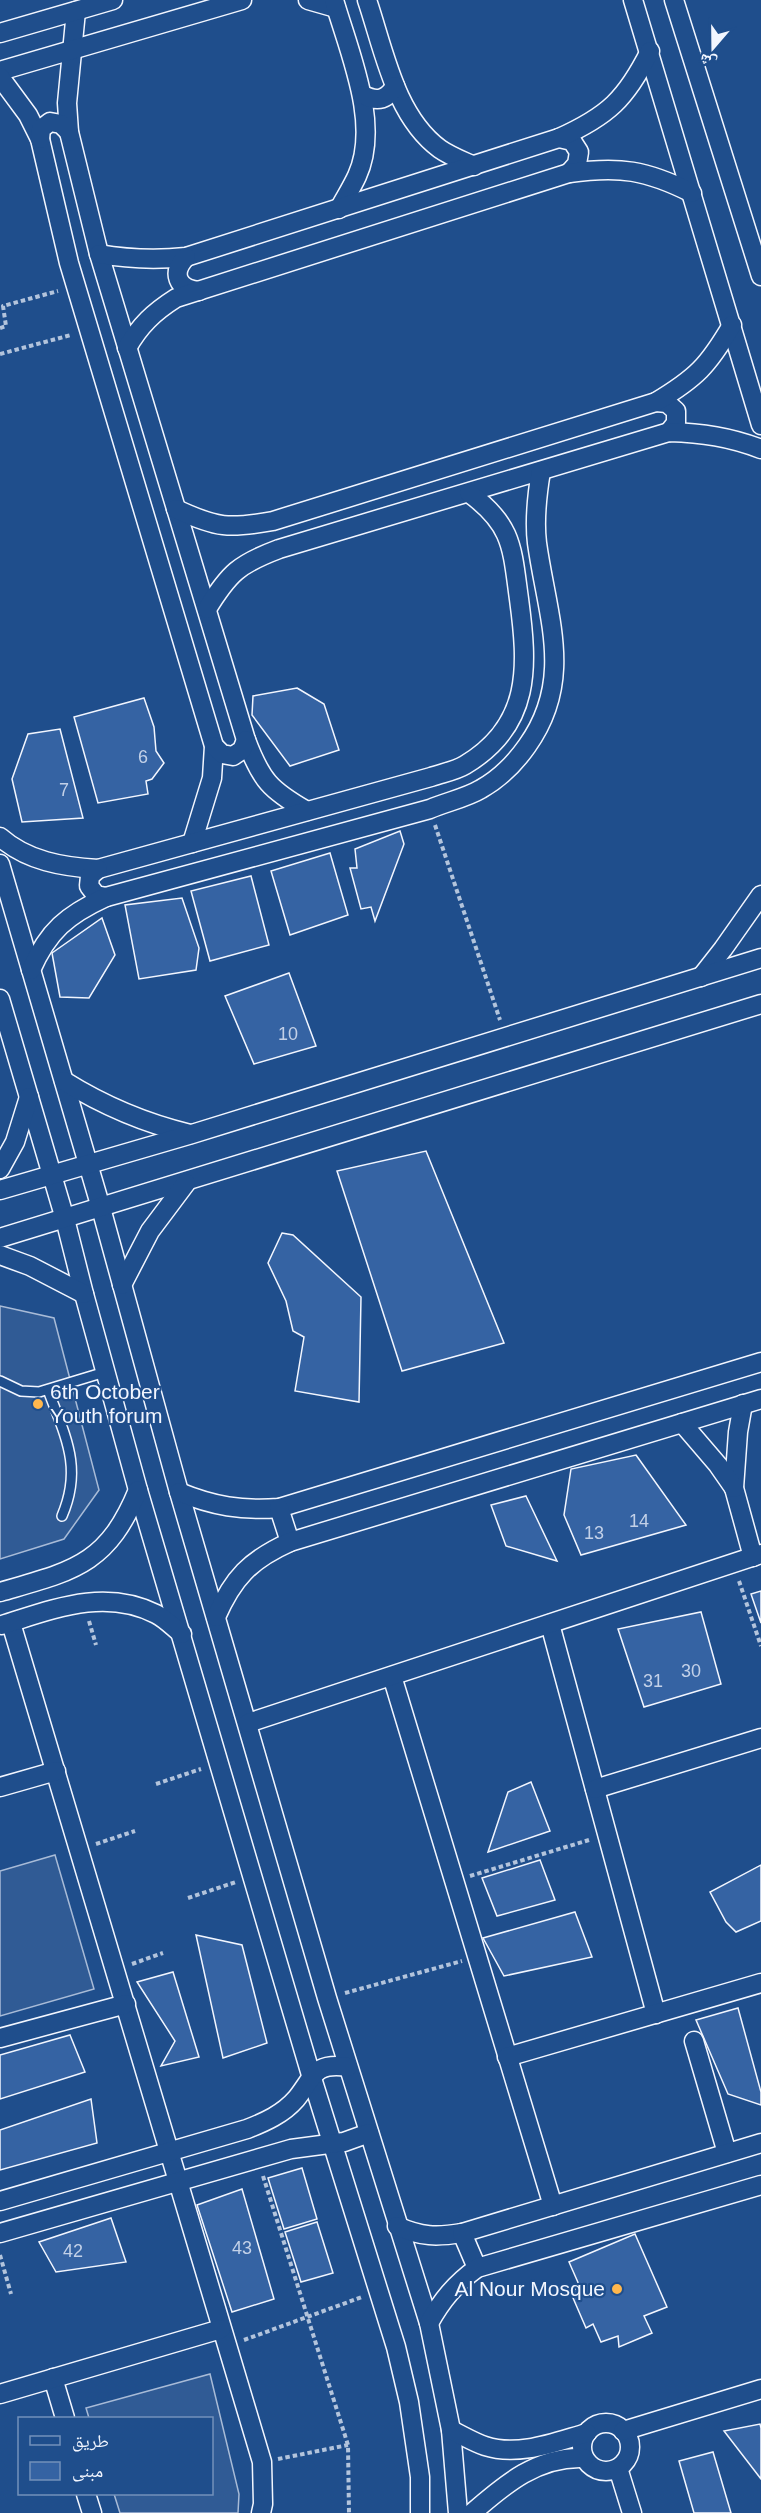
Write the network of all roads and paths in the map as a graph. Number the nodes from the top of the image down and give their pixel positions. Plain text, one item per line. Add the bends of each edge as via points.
1 (113, 0) edge
2 (242, 0) edge
3 (308, 0) edge
4 (367, 0) edge
5 (633, 0) edge
6 (674, 0) edge
7 (335, 4) edge
8 (76, 11) junction
9 (0, 33) edge
10 (74, 48) junction
11 (650, 51) junction
12 (0, 71) edge
13 (0, 77) edge
14 (395, 86) junction
15 (363, 95) junction
16 (69, 132) junction
17 (559, 138) junction
18 (40, 140) junction
19 (474, 166) junction
20 (569, 173) junction
21 (692, 193) junction
22 (339, 209) junction
23 (99, 255) junction
24 (186, 257) junction
25 (761, 276) edge
26 (76, 286) junction
27 (199, 291) junction
28 (732, 326) junction
29 (0, 328) edge
30 (89, 330) junction
31 (127, 348) junction
32 (0, 354) edge
33 (656, 402) junction
34 (761, 425) edge
35 (669, 432) junction
36 (761, 449) edge
37 (541, 471) junction
38 (469, 493) junction
39 (176, 509) junction
40 (273, 521) junction
41 (279, 549) junction
42 (543, 568) junction
43 (515, 571) junction
44 (207, 609) junction
45 (246, 740) junction
46 (214, 746) junction
47 (430, 809) junction
48 (307, 812) junction
49 (0, 837) edge
50 (192, 843) junction
51 (0, 864) edge
52 (98, 869) junction
53 (761, 895) edge
54 (106, 897) junction
55 (761, 958) edge
56 (31, 970) junction
57 (701, 977) junction
58 (0, 999) edge
59 (761, 1004) edge
60 (506, 1038) junction
61 (8, 1053) edge
62 (64, 1081) junction
63 (29, 1097) junction
64 (192, 1134) junction
65 (89, 1166) junction
66 (0, 1169) edge
67 (52, 1176) junction
68 (187, 1183) junction
69 (0, 1190) edge
70 (101, 1208) junction
71 (65, 1219) junction
72 (0, 1238) edge
73 (0, 1255) edge
74 (122, 1285) junction
75 (84, 1294) junction
76 (761, 1362) edge
77 (105, 1372) junction
78 (0, 1382) edge
79 (48, 1390) junction
80 (761, 1399) edge
81 (743, 1404) junction
82 (682, 1423) junction
83 (734, 1488) junction
84 (138, 1490) junction
85 (179, 1492) junction
86 (279, 1508) junction
87 (62, 1516) dead end
88 (290, 1542) junction
89 (757, 1556) edge
90 (733, 1564) junction
91 (0, 1592) edge
92 (216, 1617) junction
93 (5, 1624) edge
94 (550, 1624) junction
95 (182, 1634) junction
96 (761, 1646) edge
97 (392, 1676) junction
98 (248, 1723) junction
99 (761, 1738) edge
100 (220, 1762) junction
101 (56, 1771) junction
102 (156, 1784) dead end
103 (0, 1787) edge
104 (595, 1789) junction
105 (135, 1831) dead end
106 (607, 1834) junction
107 (80, 1849) junction
108 (253, 1876) junction
109 (454, 1881) junction
110 (188, 1898) dead end
111 (163, 1953) dead end
112 (477, 1957) junction
113 (116, 1969) junction
114 (761, 1983) edge
115 (327, 1998) junction
116 (126, 2004) junction
117 (656, 2014) junction
118 (0, 2037) edge
119 (694, 2041) dead end
120 (507, 2057) junction
121 (348, 2067) junction
122 (311, 2075) junction
123 (369, 2133) junction
124 (761, 2143) edge
125 (333, 2144) junction
126 (171, 2152) junction
127 (727, 2153) junction
128 (258, 2158) junction
129 (179, 2181) junction
130 (761, 2185) edge
131 (0, 2201) edge
132 (553, 2206) junction
133 (397, 2226) junction
134 (462, 2233) junction
135 (0, 2234) edge
136 (0, 2255) edge
137 (477, 2268) junction
138 (378, 2291) junction
139 (11, 2294) dead end
140 (308, 2317) junction
141 (429, 2323) junction
142 (224, 2338) junction
143 (54, 2378) junction
144 (761, 2389) edge
145 (0, 2394) edge
146 (65, 2417) edge
147 (451, 2430) junction
148 (623, 2431) junction
149 (587, 2433) junction
150 (348, 2445) junction
151 (584, 2458) junction
152 (262, 2462) junction
153 (620, 2476) junction
154 (87, 2495) edge
155 (92, 2513) edge
156 (261, 2513) edge
157 (349, 2513) edge
158 (420, 2513) edge
159 (458, 2513) edge
160 (472, 2513) edge
161 (618, 2513) edge
162 (632, 2513) edge

1 - 8 street
2 - 10 street
3 - 7 street
4 - 14 street
5 - 11 street
6 - 25 street
7 - 15 street
8 - 9 street
8 - 10 street
10 - 12 street
10 - 16 street via 67,103
11 - 17 street via 636,80 615,105 589,125
11 - 21 street
13 - 18 street via 28,115
14 - 15 street via 382,100
14 - 19 street via 413,121 440,150
15 - 22 street via 366,135 360,165
16 - 18 street via 61,124 50,123 41,129
16 - 23 street
17 - 19 street
17 - 20 street via 572,141 579,152 577,164
18 - 26 street
19 - 22 street
20 - 21 street via 600,169 632,171 663,179
20 - 27 street
21 - 28 street
22 - 24 street
23 - 24 street via 157,260
23 - 31 street
24 - 27 street via 179,264 180,284
26 - 29 path via 3,306 6,326
26 - 30 street
27 - 31 street via 156,310 139,327
28 - 33 street via 714,357 687,383
28 - 34 street
30 - 32 path
30 - 46 street
31 - 39 street
33 - 35 street via 667,403 676,411 676,423
33 - 40 street
35 - 36 street via 703,433
35 - 37 street
37 - 38 street
37 - 42 street via 536,520
38 - 41 street
38 - 43 street via 503,525 512,547
39 - 40 street via 218,525 240,527
39 - 44 street
40 - 41 street via 265,527 263,538 269,546
41 - 44 street via 240,567 224,581
42 - 43 street via 532,556 517,562
42 - 47 street via 555,645 553,688 540,729 514,763 481,789
43 - 48 street via 525,646 524,682 513,715 492,744 464,765
44 - 45 street
45 - 46 street via 242,750 233,756 222,754
45 - 48 street via 257,770 278,795
46 - 50 street via 212,778
47 - 54 street
47 - 60 path
48 - 50 street
49 - 52 street via 39,860
50 - 52 street
51 - 56 street
52 - 54 street via 90,876 89,886 96,895
53 - 57 street
54 - 56 street via 81,908 59,925 41,946
55 - 57 street
56 - 62 street
57 - 60 street
58 - 61 street
59 - 68 street
60 - 64 street
61 - 63 street
62 - 64 street via 125,1114
62 - 65 street
63 - 66 street via 15,1142
63 - 67 street
64 - 65 street
65 - 67 street
65 - 70 street
67 - 69 street
67 - 71 street
68 - 70 street
68 - 74 street via 150,1231
70 - 71 street
70 - 74 street
71 - 72 street
71 - 75 street
73 - 75 street
74 - 85 street
75 - 77 street
76 - 86 street
77 - 79 lane
77 - 84 street
78 - 79 lane via 30,1393
79 - 87 lane via 72,1461 70,1498
80 - 81 street
81 - 82 street
81 - 83 street
82 - 83 street
82 - 88 street
83 - 89 street
84 - 91 street via 126,1519 108,1544 84,1563
84 - 95 street
85 - 86 street via 228,1508
85 - 92 street
86 - 88 street
88 - 92 street via 265,1553 244,1570 227,1592
89 - 90 street
90 - 94 street
90 - 96 path
92 - 98 street
93 - 95 street via 98,1600 129,1603 158,1615
93 - 101 street
94 - 97 street
94 - 104 street
95 - 100 street
97 - 98 street
97 - 109 street
98 - 115 street
99 - 104 street
100 - 102 path
100 - 108 street
101 - 103 street
101 - 107 street
104 - 106 street
105 - 107 path
106 - 109 path
106 - 117 street
107 - 113 street
108 - 110 path
108 - 122 street
109 - 112 street
111 - 113 path
112 - 115 path
112 - 120 street
113 - 116 street
114 - 117 street
115 - 121 street
116 - 118 street
116 - 126 street
117 - 120 street
119 - 127 street
120 - 132 street
121 - 122 street via 328,2066
121 - 123 street
122 - 125 street
122 - 126 street via 295,2099 273,2118
123 - 125 street
123 - 133 street
124 - 127 street
125 - 128 street
125 - 138 street
126 - 129 street
126 - 131 street
127 - 132 street
128 - 129 street
128 - 140 path
129 - 135 street
129 - 142 street
130 - 137 street
132 - 134 street
133 - 134 street via 417,2235
133 - 141 street
134 - 137 street
136 - 139 path
137 - 141 street via 457,2283
138 - 140 path
138 - 158 street via 409,2402 420,2477
140 - 142 path
140 - 150 path
141 - 147 street
142 - 143 street
142 - 152 street
143 - 145 street
143 - 146 street
144 - 148 street
147 - 149 street via 501,2450 534,2447
147 - 159 street
148 - 149 street via 604,2423
148 - 153 street via 630,2451
149 - 151 street via 582,2445
150 - 152 path
150 - 157 path
151 - 153 street via 589,2464
151 - 160 street via 560,2459 537,2466
152 - 156 street
153 - 161 street
153 - 162 street
154 - 155 street

